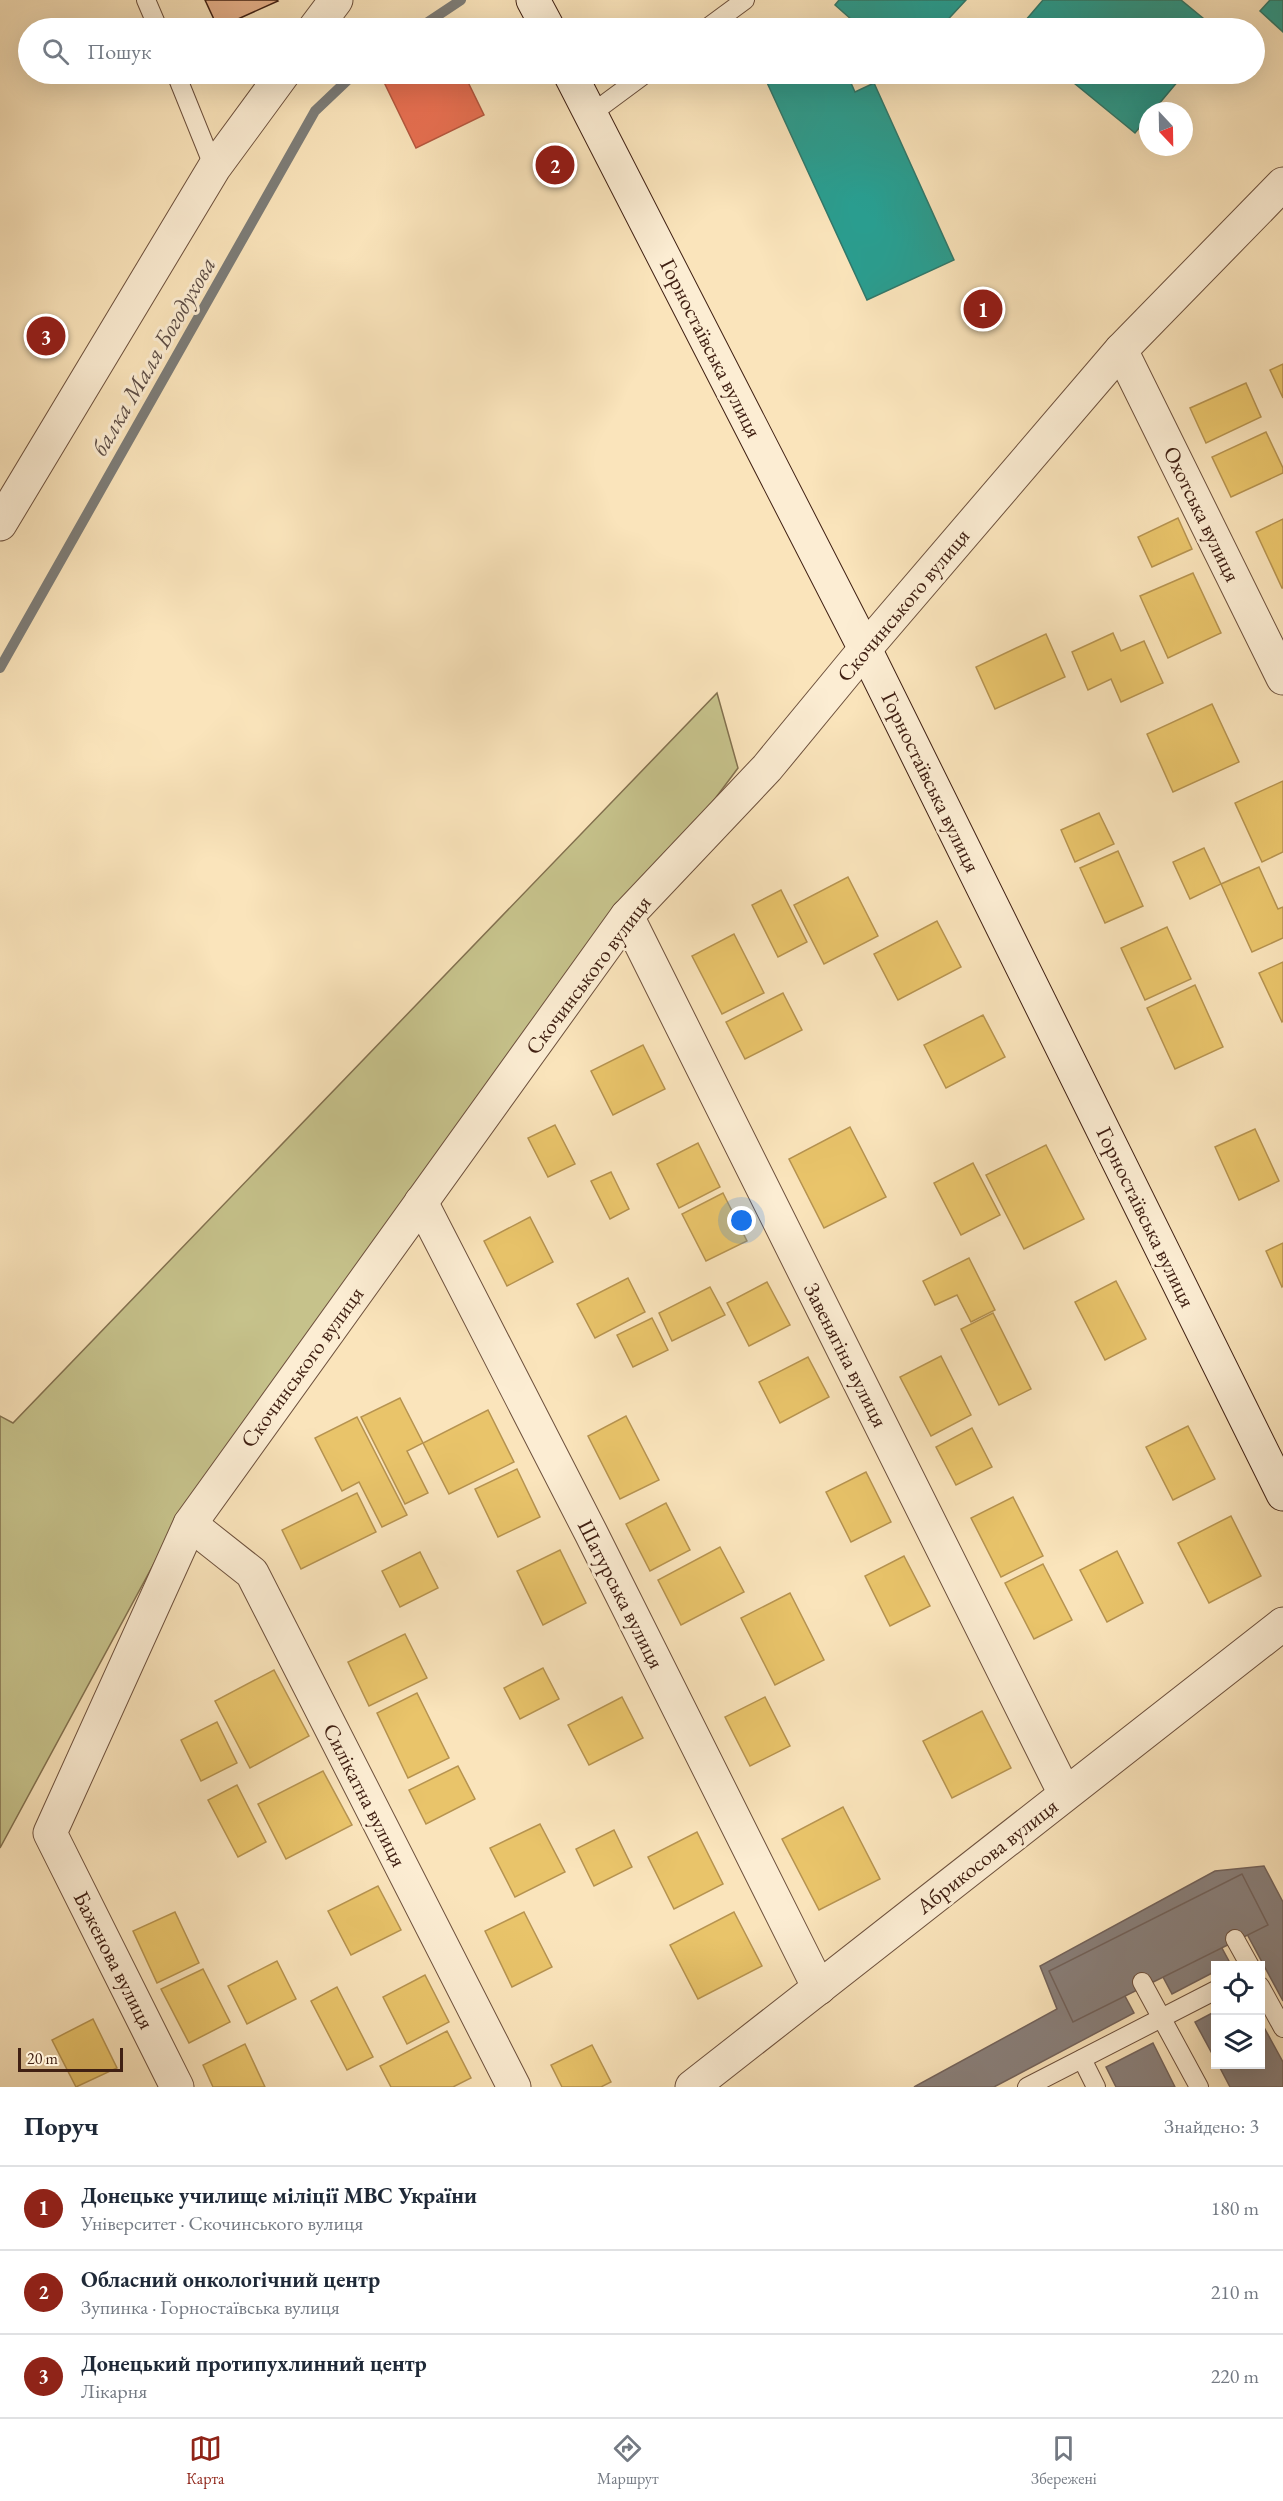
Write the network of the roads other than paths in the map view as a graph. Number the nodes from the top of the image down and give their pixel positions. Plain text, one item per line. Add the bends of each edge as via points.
1 (146, 0) edge
2 (336, 0) edge
3 (533, 0) edge
4 (745, 0) edge
5 (154, 18) edge
6 (322, 18) edge
7 (543, 18) edge
8 (721, 18) edge
9 (180, 84) edge
10 (276, 84) edge
11 (575, 84) edge
12 (632, 84) edge
13 (591, 114) junction
14 (214, 168) junction
15 (1283, 184) edge
16 (1121, 350) junction
17 (0, 524) edge
18 (865, 649) junction
19 (1283, 678) edge
20 (627, 916) junction
21 (421, 1202) junction
22 (1283, 1494) edge
23 (190, 1524) junction
24 (1283, 1624) edge
25 (1065, 1794) junction
26 (50, 1833) joint
27 (1235, 1939) dead end
28 (1248, 1961) edge
29 (1142, 1982) dead end
30 (819, 1988) junction
31 (1211, 1991) edge
32 (1265, 1995) edge
33 (1162, 2017) junction
34 (1283, 2028) edge
35 (1082, 2059) junction
36 (177, 2087) edge
37 (514, 2087) edge
38 (692, 2087) edge
39 (1028, 2087) edge
40 (1096, 2087) edge
41 (1199, 2087) edge

1 - 5 lane
2 - 6 street
3 - 7 street
4 - 8 lane
9 - 14 lane
10 - 14 street
11 - 13 street, Горностаївська вулиця
12 - 13 lane
13 - 18 street, Горностаївська вулиця
14 - 17 street
15 - 16 street, Скочинського вулиця
16 - 18 street, Скочинського вулиця
16 - 19 street, Охотська вулиця
18 - 20 street, Скочинського вулиця via 767,768
18 - 22 street, Горностаївська вулиця
20 - 21 street, Скочинського вулиця
20 - 25 street, Завенягіна вулиця
21 - 23 street, Скочинського вулиця
21 - 30 street, Шатурська вулиця
23 - 26 street, Скочинського вулиця
23 - 37 street, Силікатна вулиця via 252,1573
24 - 25 street, Абрикосова вулиця
25 - 30 street, Абрикосова вулиця
26 - 36 street, Баженова вулиця
27 - 28 lane
29 - 33 lane
30 - 38 street, Абрикосова вулиця
31 - 33 lane
32 - 34 lane
33 - 35 lane
33 - 41 lane
35 - 39 lane
35 - 40 lane

